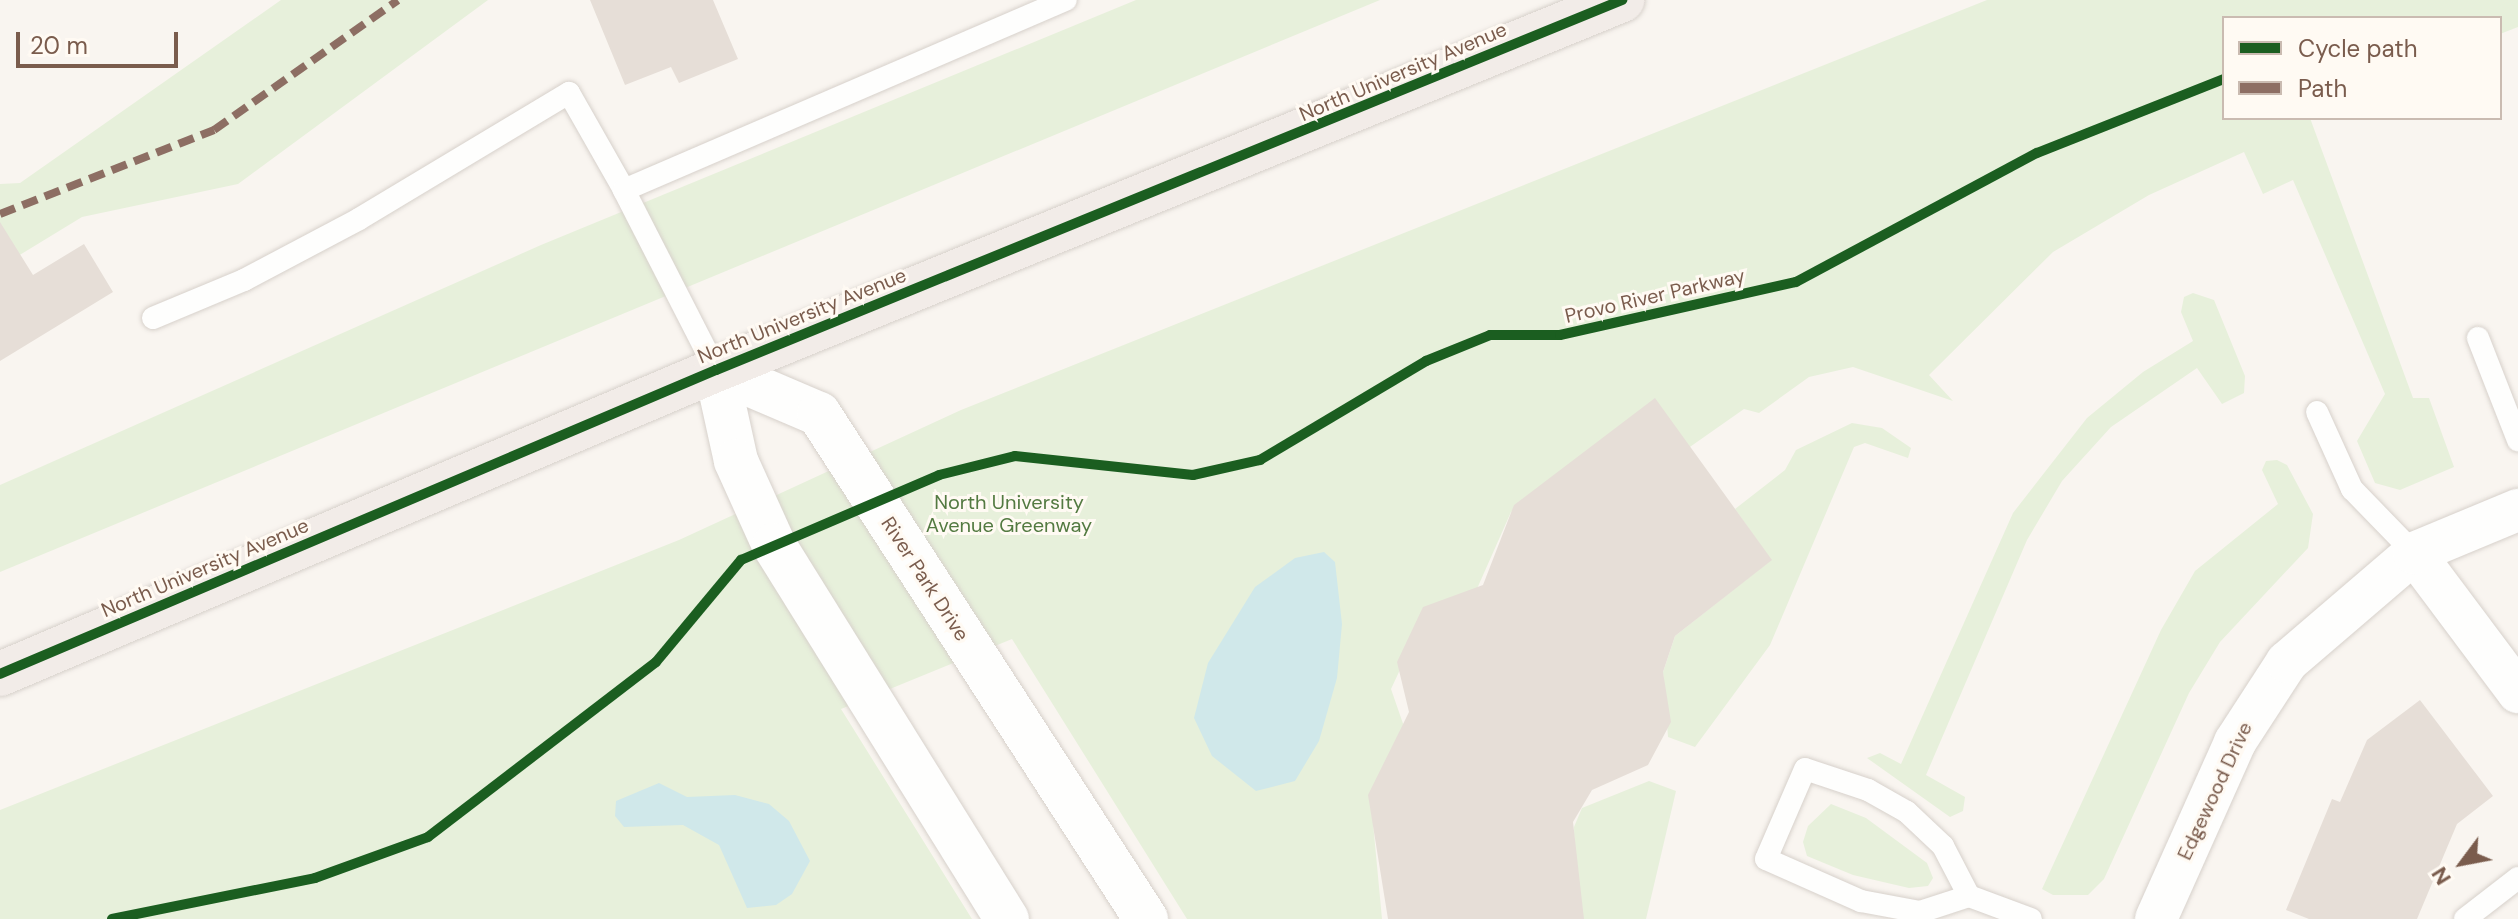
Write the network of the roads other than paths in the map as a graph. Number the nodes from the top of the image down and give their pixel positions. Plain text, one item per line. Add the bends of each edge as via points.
1 (1066, 0) edge
2 (1622, 0) edge
3 (624, 190) junction
4 (153, 318) dead end
5 (2478, 338) dead end
6 (716, 370) junction
7 (2317, 412) dead end
8 (2518, 440) edge
9 (2518, 510) edge
10 (2414, 553) junction
11 (0, 674) edge
12 (2518, 692) edge
13 (2518, 878) edge
14 (1969, 896) junction
15 (1007, 919) edge
16 (1146, 919) edge
17 (2031, 919) edge
18 (2156, 919) edge
19 (2465, 919) edge

1 - 3 lane
2 - 6 highway, North University Avenue
3 - 4 lane via 569,93 359,219 244,280
3 - 6 lane
5 - 8 lane
6 - 11 highway, North University Avenue
6 - 15 street via 736,461 774,545
6 - 16 street, River Park Drive via 819,414
7 - 10 lane via 2352,489
9 - 10 street, Edgewood Drive
10 - 12 street
10 - 18 street, Edgewood Drive via 2318,631 2257,703
13 - 19 lane
14 - 14 lane via 1943,846 1907,812 1868,790 1805,769 1766,859 1861,901 1920,912
14 - 17 lane

